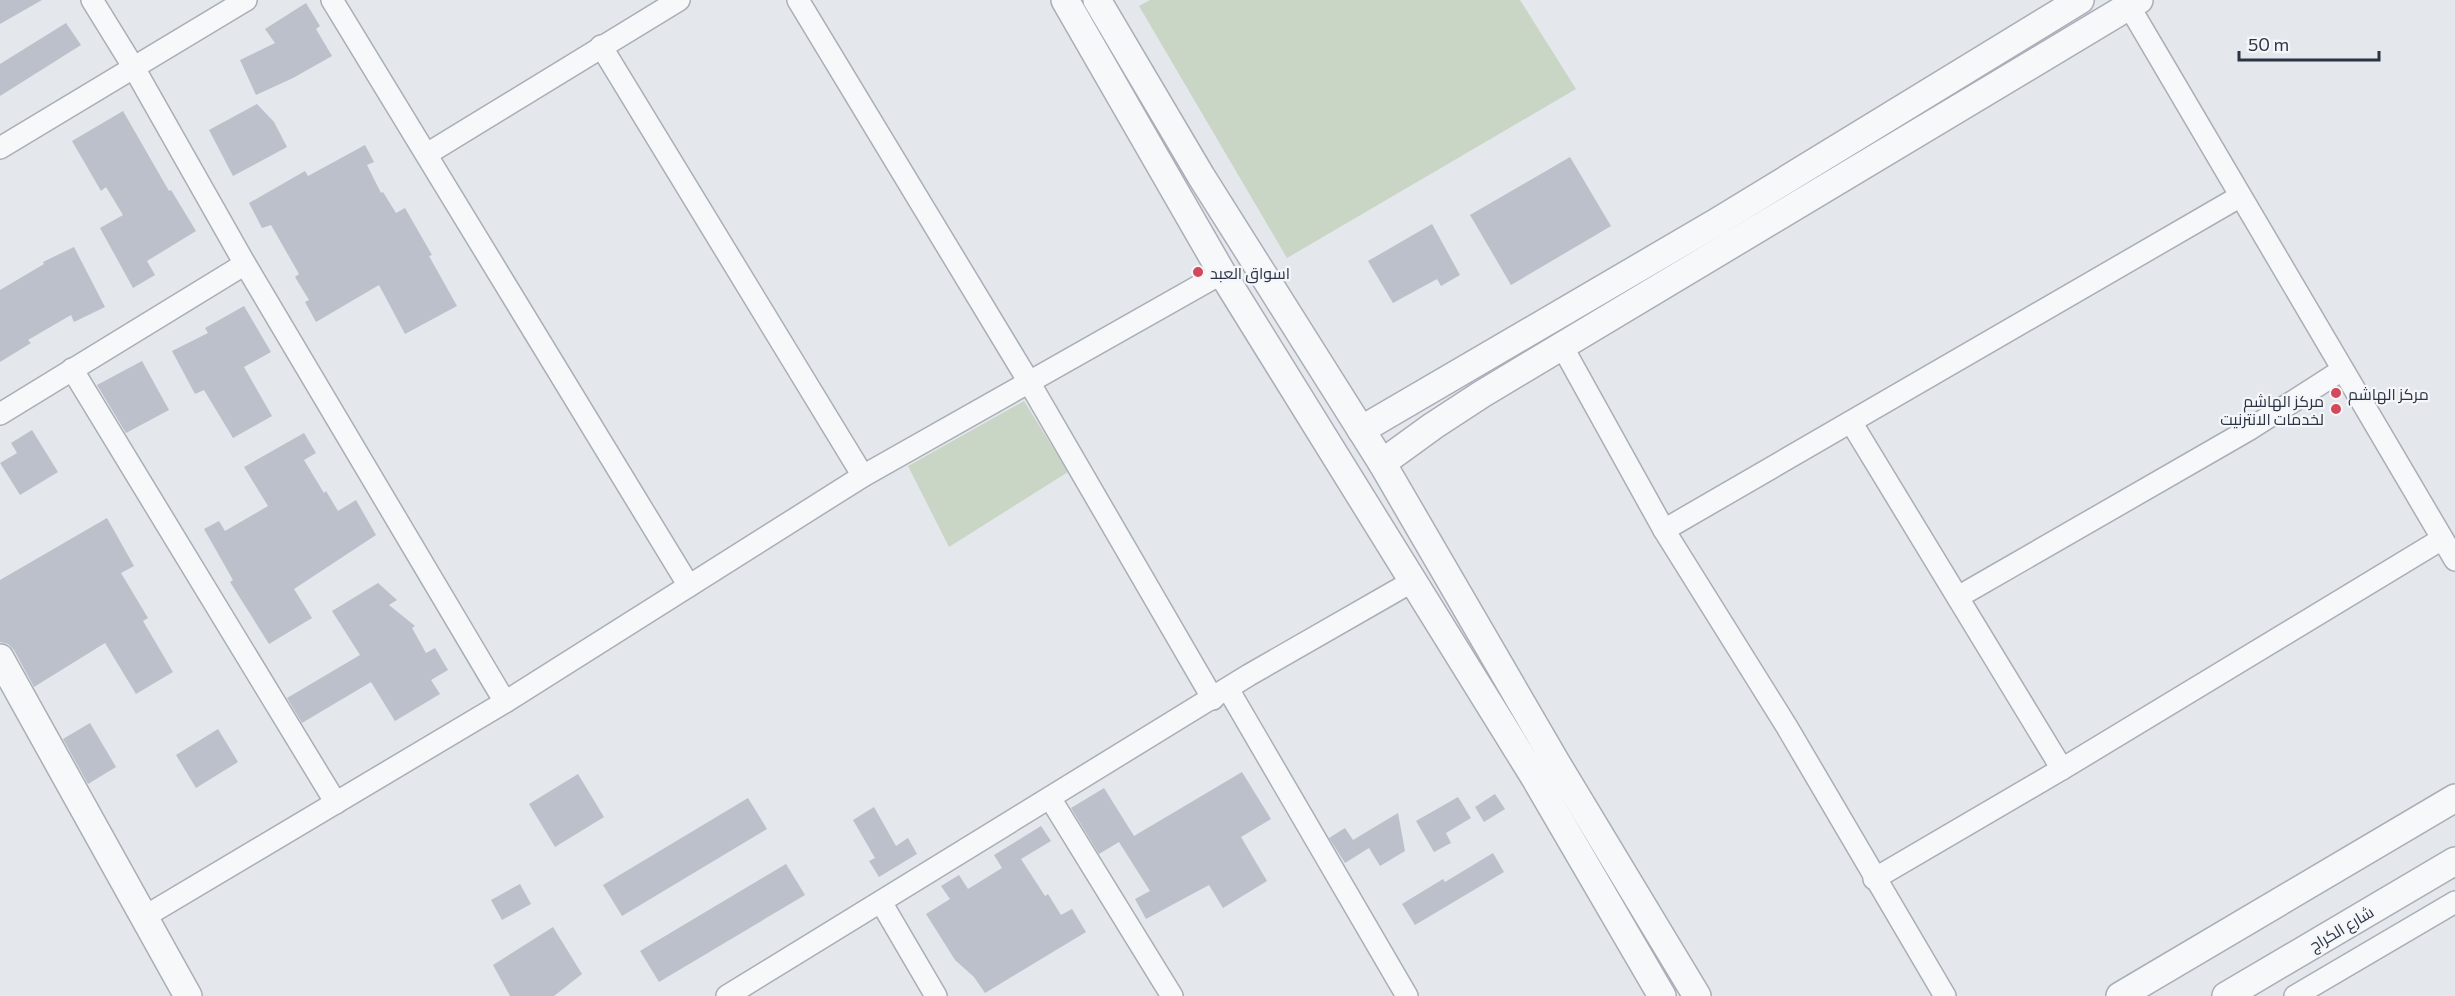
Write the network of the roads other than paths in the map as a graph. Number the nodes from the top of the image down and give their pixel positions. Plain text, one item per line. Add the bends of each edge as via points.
1 (92, 0) edge
2 (246, 0) edge
3 (332, 0) edge
4 (679, 0) edge
5 (798, 0) edge
6 (1065, 0) edge
7 (1097, 0) edge
8 (2080, 0) edge
9 (2134, 3) edge
10 (2019, 37) junction
11 (601, 46) junction
12 (1977, 63) junction
13 (2032, 64) junction
14 (134, 68) junction
15 (1992, 88) junction
16 (0, 148) edge
17 (427, 154) junction
18 (1201, 176) junction
19 (1174, 190) junction
20 (2240, 197) junction
21 (245, 264) junction
22 (1222, 273) junction
23 (1562, 346) junction
24 (72, 369) junction
25 (1467, 369) junction
26 (2342, 370) junction
27 (1029, 382) junction
28 (1482, 394) junction
29 (0, 414) edge
30 (1851, 422) junction
31 (1361, 430) junction
32 (1382, 464) junction
33 (863, 476) junction
34 (1664, 530) junction
35 (2442, 539) junction
36 (2455, 560) edge
37 (1413, 581) junction
38 (689, 586) junction
39 (1958, 597) junction
40 (0, 658) edge
41 (1221, 694) junction
42 (505, 702) junction
43 (2062, 769) junction
44 (1546, 771) junction
45 (1050, 798) junction
46 (2455, 798) edge
47 (336, 803) junction
48 (2455, 861) edge
49 (1874, 879) junction
50 (881, 902) junction
51 (2455, 902) edge
52 (144, 917) junction
53 (2233, 994) edge
54 (188, 996) edge
55 (727, 996) edge
56 (936, 996) edge
57 (1172, 996) edge
58 (1407, 996) edge
59 (1662, 996) edge
60 (1697, 996) edge
61 (1945, 996) edge
62 (2120, 996) edge
63 (2295, 996) edge

1 - 14 street
2 - 14 street
3 - 17 street
4 - 11 street
5 - 27 street
6 - 19 street
7 - 18 street
8 - 10 street
9 - 13 street
9 - 20 street
10 - 12 street
10 - 13 street via 2013,51 2015,59 2024,66
11 - 17 street
11 - 33 street
12 - 15 street via 1992,66 1997,79
12 - 25 street
13 - 15 street
14 - 16 street
14 - 21 street
15 - 23 street
17 - 38 street
18 - 19 street
18 - 31 street
19 - 22 street
20 - 26 street
20 - 30 street
21 - 24 street
21 - 42 street
22 - 27 street
22 - 37 street
23 - 28 street
23 - 34 street
24 - 29 street
24 - 47 street
25 - 28 street
25 - 31 street
26 - 35 street
26 - 39 street via 2250,429
27 - 33 street
27 - 41 street
28 - 32 street
30 - 34 street
30 - 39 street
31 - 32 street
32 - 44 street
33 - 38 street
34 - 49 street via 1787,728
35 - 36 street
35 - 43 street
37 - 41 street
37 - 44 street
38 - 42 street
39 - 43 street
40 - 52 street
41 - 45 street
41 - 58 street
42 - 47 street
43 - 49 street
44 - 59 street
44 - 60 street
45 - 50 street
45 - 57 street
46 - 62 street
47 - 52 street
48 - 53 street, شارع الكراج
49 - 61 street
50 - 55 street
50 - 56 street
51 - 63 street
52 - 54 street

